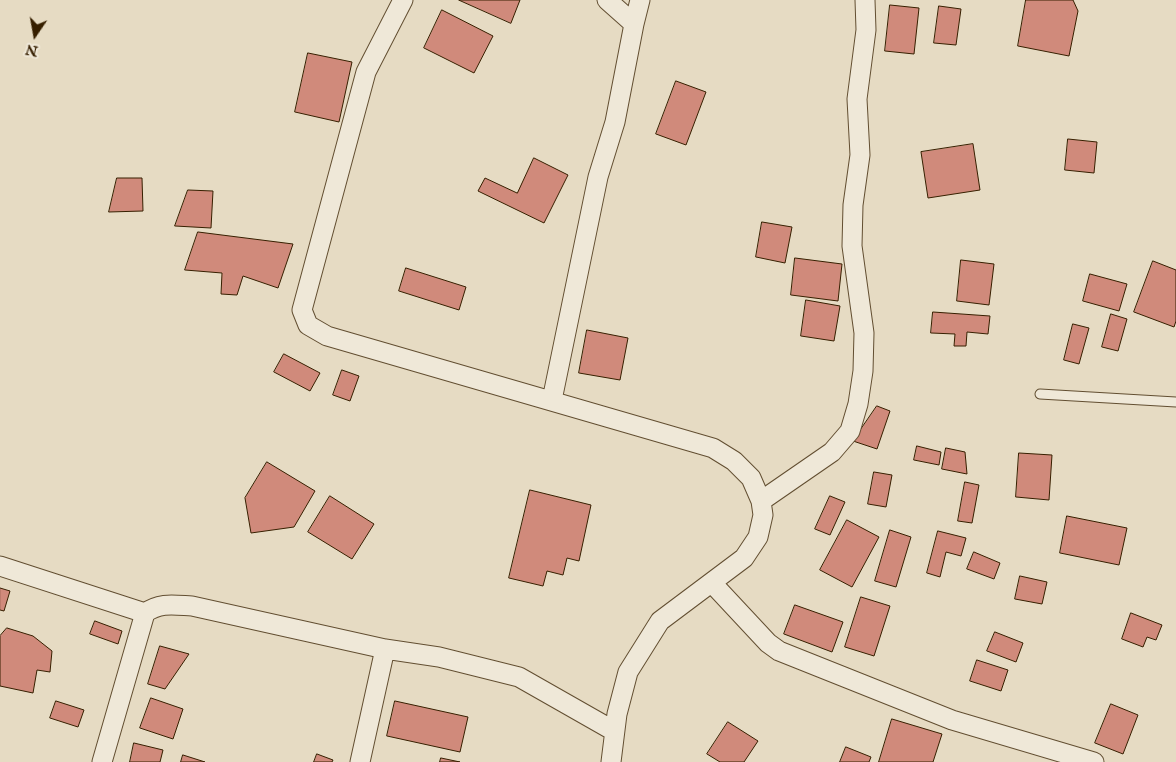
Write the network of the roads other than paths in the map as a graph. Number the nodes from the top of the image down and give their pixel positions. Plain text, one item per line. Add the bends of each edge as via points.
1 (403, 0) edge
2 (607, 0) edge
3 (640, 0) edge
4 (865, 0) edge
5 (634, 24) junction
6 (1040, 394) dead end
7 (552, 400) junction
8 (1176, 402) edge
9 (760, 501) junction
10 (0, 566) edge
11 (712, 583) junction
12 (145, 613) junction
13 (385, 649) junction
14 (614, 731) junction
15 (102, 762) edge
16 (360, 762) edge
17 (610, 762) edge
18 (1094, 762) edge

1 - 7 street via 366,72 304,301 304,318 308,325 327,336
2 - 5 street
3 - 5 street
4 - 9 street via 866,30 857,99 860,156 853,205 852,246 864,333 858,404 850,431 832,452
5 - 7 street via 615,122 598,177
6 - 8 lane
7 - 9 street via 712,448 734,461 751,478
9 - 11 street via 762,515 758,537 744,558
10 - 12 street
11 - 14 street via 660,621 628,672
11 - 18 street via 779,651 952,720
12 - 13 street via 155,606 192,606
12 - 15 street
13 - 14 street via 439,657 519,677
13 - 16 street
14 - 17 street

